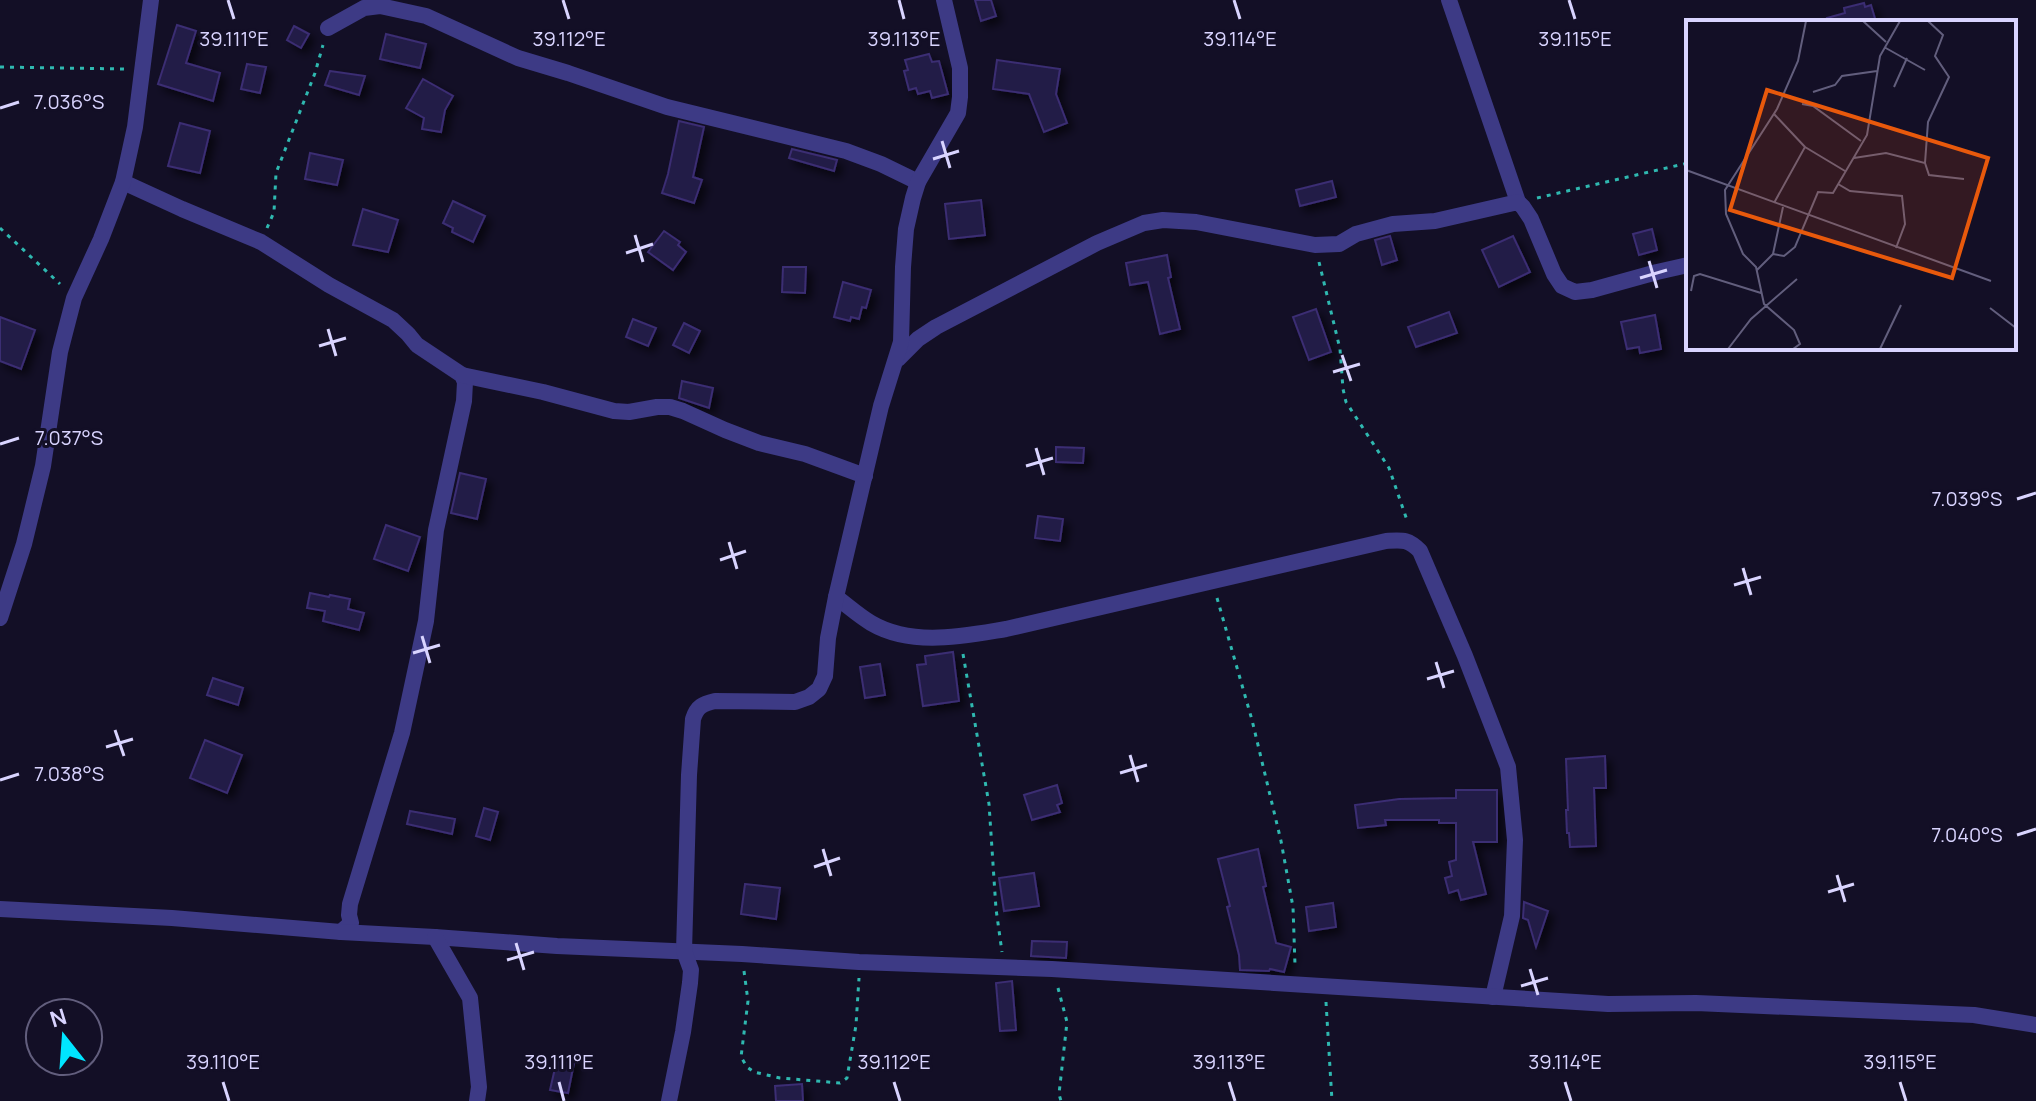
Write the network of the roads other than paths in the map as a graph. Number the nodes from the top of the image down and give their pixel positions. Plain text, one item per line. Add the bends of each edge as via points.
1 (151, 0) edge
2 (944, 0) edge
3 (1449, 0) edge
4 (328, 28) road end
5 (123, 182) junction
6 (918, 182) junction
7 (1518, 202) junction
8 (1686, 265) edge
9 (894, 363) junction
10 (462, 375) junction
11 (865, 476) junction
12 (836, 597) junction
13 (0, 618) edge
14 (0, 909) edge
15 (341, 932) junction
16 (435, 937) junction
17 (684, 951) junction
18 (1493, 997) junction
19 (2036, 1025) edge
20 (477, 1101) edge
21 (669, 1101) edge

1 - 5 street
2 - 6 street via 960,68 958,113
3 - 7 street
4 - 6 street via 364,8 380,6 426,16 518,58 704,118 846,151
5 - 10 street via 261,242 393,320 417,345
5 - 13 street via 74,298 43,466
6 - 9 street via 906,229 902,332
7 - 8 street via 1531,219 1554,274 1575,292
7 - 9 street via 1435,221 1393,224 1339,244 1315,245 1196,222 1144,223 936,327
9 - 11 street
10 - 11 street via 614,411 670,407 759,443
10 - 15 street via 464,401 402,733 350,904 351,923
11 - 12 street
12 - 17 street via 819,689 795,702 715,701 696,711
12 - 18 street via 889,630 931,638 960,636 1386,541 1412,542 1431,576 1508,767 1515,840 1512,916
14 - 15 street
15 - 16 street
16 - 17 street
16 - 20 street via 470,998
17 - 18 street
17 - 21 street via 690,983
18 - 19 street via 1974,1015

